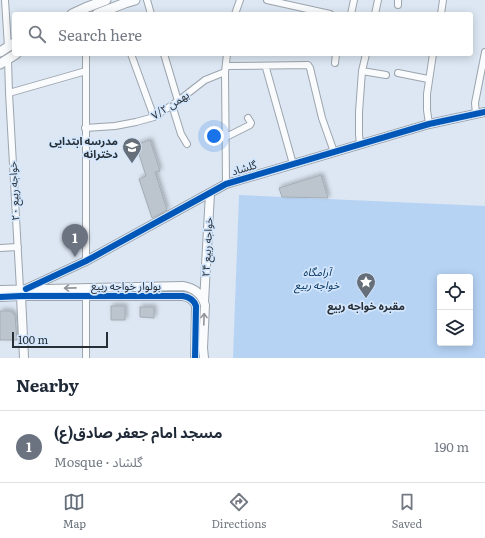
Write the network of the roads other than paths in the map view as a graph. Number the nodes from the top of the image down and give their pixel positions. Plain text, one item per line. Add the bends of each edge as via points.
1 (5, 0) edge
2 (106, 0) edge
3 (135, 0) edge
4 (147, 0) edge
5 (240, 0) edge
6 (267, 0) edge
7 (354, 0) edge
8 (378, 0) edge
9 (443, 0) edge
10 (84, 4) edge
11 (115, 11) edge
12 (74, 12) edge
13 (150, 12) edge
14 (236, 12) edge
15 (321, 12) edge
16 (351, 12) edge
17 (375, 12) edge
18 (441, 12) edge
19 (11, 45) edge
20 (0, 52) edge
21 (485, 52) edge
22 (13, 56) edge
23 (86, 56) edge
24 (132, 56) edge
25 (165, 56) edge
26 (227, 56) edge
27 (336, 56) edge
28 (366, 56) edge
29 (433, 56) edge
30 (4, 62) edge
31 (335, 62) dead end
32 (267, 66) junction
33 (226, 69) junction
34 (86, 71) junction
35 (362, 72) junction
36 (398, 73) dead end
37 (386, 75) dead end
38 (428, 79) junction
39 (9, 92) junction
40 (178, 101) junction
41 (172, 105) junction
42 (485, 112) edge
43 (476, 114) junction
44 (154, 117) junction
45 (248, 118) dead end
46 (429, 124) junction
47 (86, 128) junction
48 (226, 137) junction
49 (187, 144) dead end
50 (360, 144) junction
51 (334, 152) junction
52 (293, 164) junction
53 (226, 184) junction
54 (210, 193) junction
55 (18, 247) junction
56 (0, 248) edge
57 (86, 262) junction
58 (0, 290) edge
59 (22, 291) junction
60 (86, 296) junction
61 (0, 297) edge
62 (204, 302) junction
63 (24, 358) edge
64 (86, 358) edge
65 (195, 358) edge
66 (204, 358) edge

1 - 19 street
2 - 10 main road
3 - 11 main road
4 - 13 street
5 - 14 street
6 - 15 street
7 - 16 street
8 - 17 street
9 - 18 street
10 - 12 main road
19 - 20 main road
21 - 43 street via 475,103
22 - 30 main road
23 - 34 street
24 - 44 street
25 - 40 street
26 - 33 street
27 - 31 street
28 - 35 street
29 - 38 street
30 - 39 street, خواجه ربیع ۲۰
32 - 33 street
32 - 51 street via 308,65
32 - 52 street
33 - 40 street, بهمن ۷/۲ via 205,80
33 - 48 street
34 - 39 street
34 - 47 street
35 - 37 street
35 - 50 street
36 - 38 street
38 - 46 street
39 - 55 street, خواجه ربیع ۲۰
40 - 41 street, بهمن ۷/۲
41 - 44 street, بهمن ۷/۲
41 - 49 street via 181,134
42 - 43 street, گلشاد
43 - 46 street, گلشاد
44 - 47 street, بهمن ۷/۲ via 115,126
45 - 48 street via 250,125
46 - 50 street, گلشاد
47 - 57 street
48 - 53 street
50 - 51 street, گلشاد
51 - 52 street, گلشاد
52 - 53 street, گلشاد
53 - 54 street, گلشاد
54 - 57 street, گلشاد
54 - 62 street, خواجه ربیع ۲۴
55 - 56 street
55 - 59 street, خواجه ربیع ۲۰
57 - 59 street, گلشاد
58 - 59 street, بولوار خواجه ربیع
59 - 60 street, بولوار خواجه ربیع
59 - 61 street, بولوار خواجه ربیع
62 -> 59 street, بولوار خواجه ربیع via 195,290 183,286
59 - 63 street
60 - 64 street
60 - 65 street, بولوار خواجه ربیع via 188,297 196,306
66 -> 62 street

